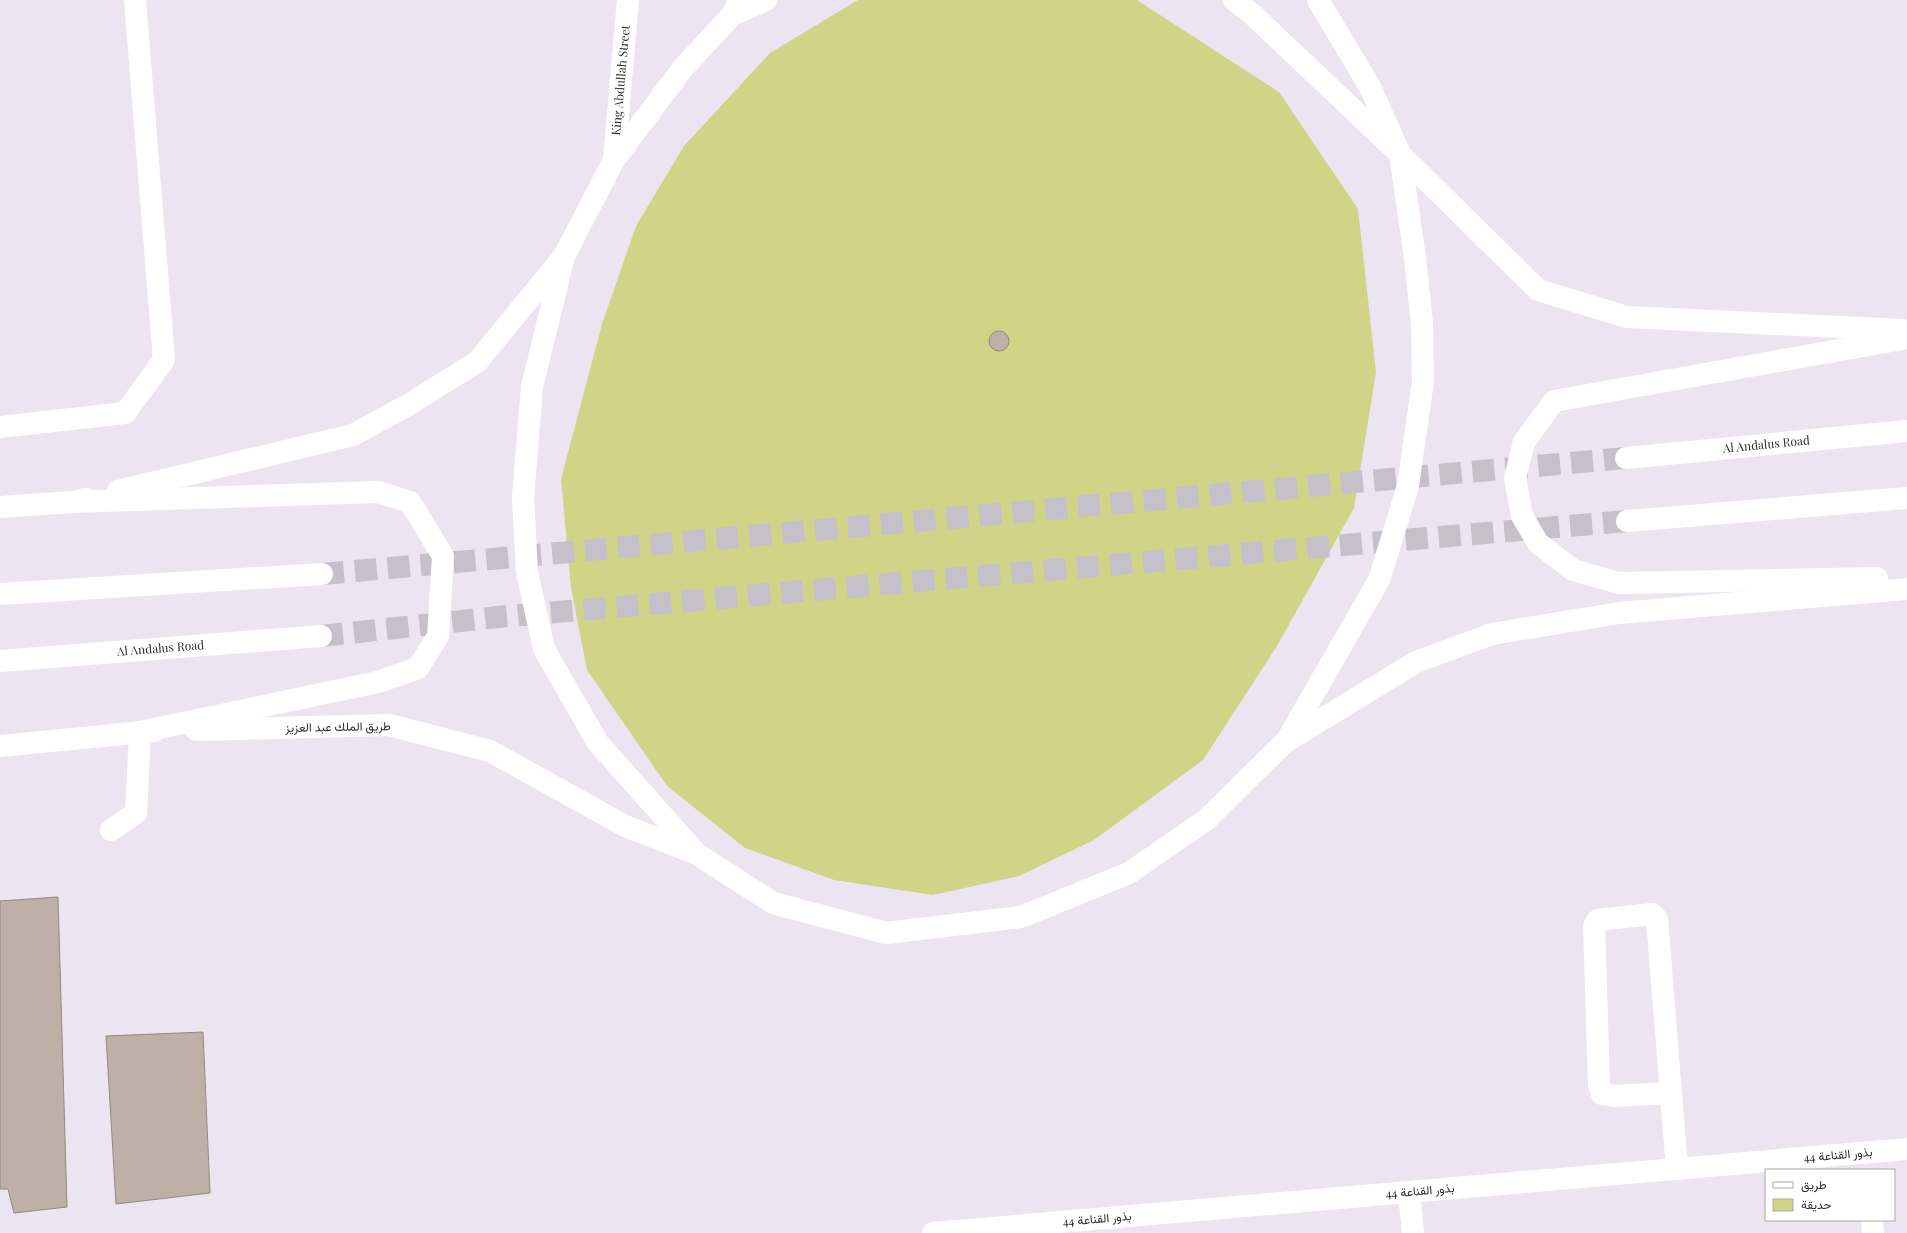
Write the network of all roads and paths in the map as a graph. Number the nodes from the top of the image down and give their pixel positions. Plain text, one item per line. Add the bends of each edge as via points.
1 (135, 0) edge
2 (628, 0) edge
3 (766, 0) edge
4 (1234, 0) edge
5 (1318, 0) edge
6 (736, 8) edge
7 (1400, 154) junction
8 (614, 160) junction
9 (564, 256) junction
10 (1907, 330) edge
11 (1907, 338) edge
12 (0, 427) edge
13 (1907, 431) edge
14 (1626, 458) tunnel mouth
15 (1907, 498) edge
16 (72, 502) junction
17 (0, 507) edge
18 (1627, 521) tunnel mouth
19 (322, 574) tunnel mouth
20 (1907, 577) edge
21 (1907, 589) edge
22 (0, 594) edge
23 (322, 636) tunnel mouth
24 (0, 661) edge
25 (140, 732) junction
26 (1285, 742) junction
27 (0, 746) edge
28 (111, 830) dead end
29 (697, 854) junction
30 (1671, 1093) junction
31 (1907, 1149) edge
32 (1866, 1161) edge
33 (1677, 1169) junction
34 (1409, 1192) junction
35 (1872, 1221) edge
36 (999, 1230) edge
37 (932, 1233) edge
38 (1413, 1233) edge
39 (1873, 1233) edge

1 - 12 main road via 164,360 125,414
2 - 8 main road, King Abdullah Street
3 - 6 main road
4 - 7 main road
5 - 7 main road via 1370,87
6 - 8 main road via 683,68
7 - 10 main road via 1538,290 1627,317
7 - 26 main road via 1422,324 1423,380 1408,486 1380,580
8 - 9 main road
9 - 16 main road via 477,362 408,406 353,435
9 - 29 main road via 532,387 523,497 527,572 544,649 598,743
11 - 20 main road via 1554,401 1524,442 1515,478 1522,516 1538,543 1573,570 1619,583
13 - 14 main road, Al Andalus Road
15 - 18 main road
16 - 17 main road
16 - 25 main road via 378,492 410,502 443,556 438,636 418,668 378,682
19 - 22 main road
21 - 26 main road via 1619,613 1492,634 1416,662
23 - 24 main road, Al Andalus Road
25 - 27 main road, طريق الملك عبد العزيز
25 - 28 main road via 136,813
25 - 29 main road, طريق الملك عبد العزيز via 389,725 490,751 625,826
26 - 29 main road via 1206,820 1129,873 1021,917 886,933 773,903
30 - 30 main road via 1613,1096 1602,1094 1594,926 1598,920 1652,914 1657,919
30 - 33 main road
31 - 32 main road, بذور القناعة 44
32 - 33 main road, بذور القناعة 44
33 - 34 main road, بذور القناعة 44
34 - 36 main road, بذور القناعة 44
34 - 38 main road
35 - 39 main road
36 - 37 main road, بذور القناعة 44

